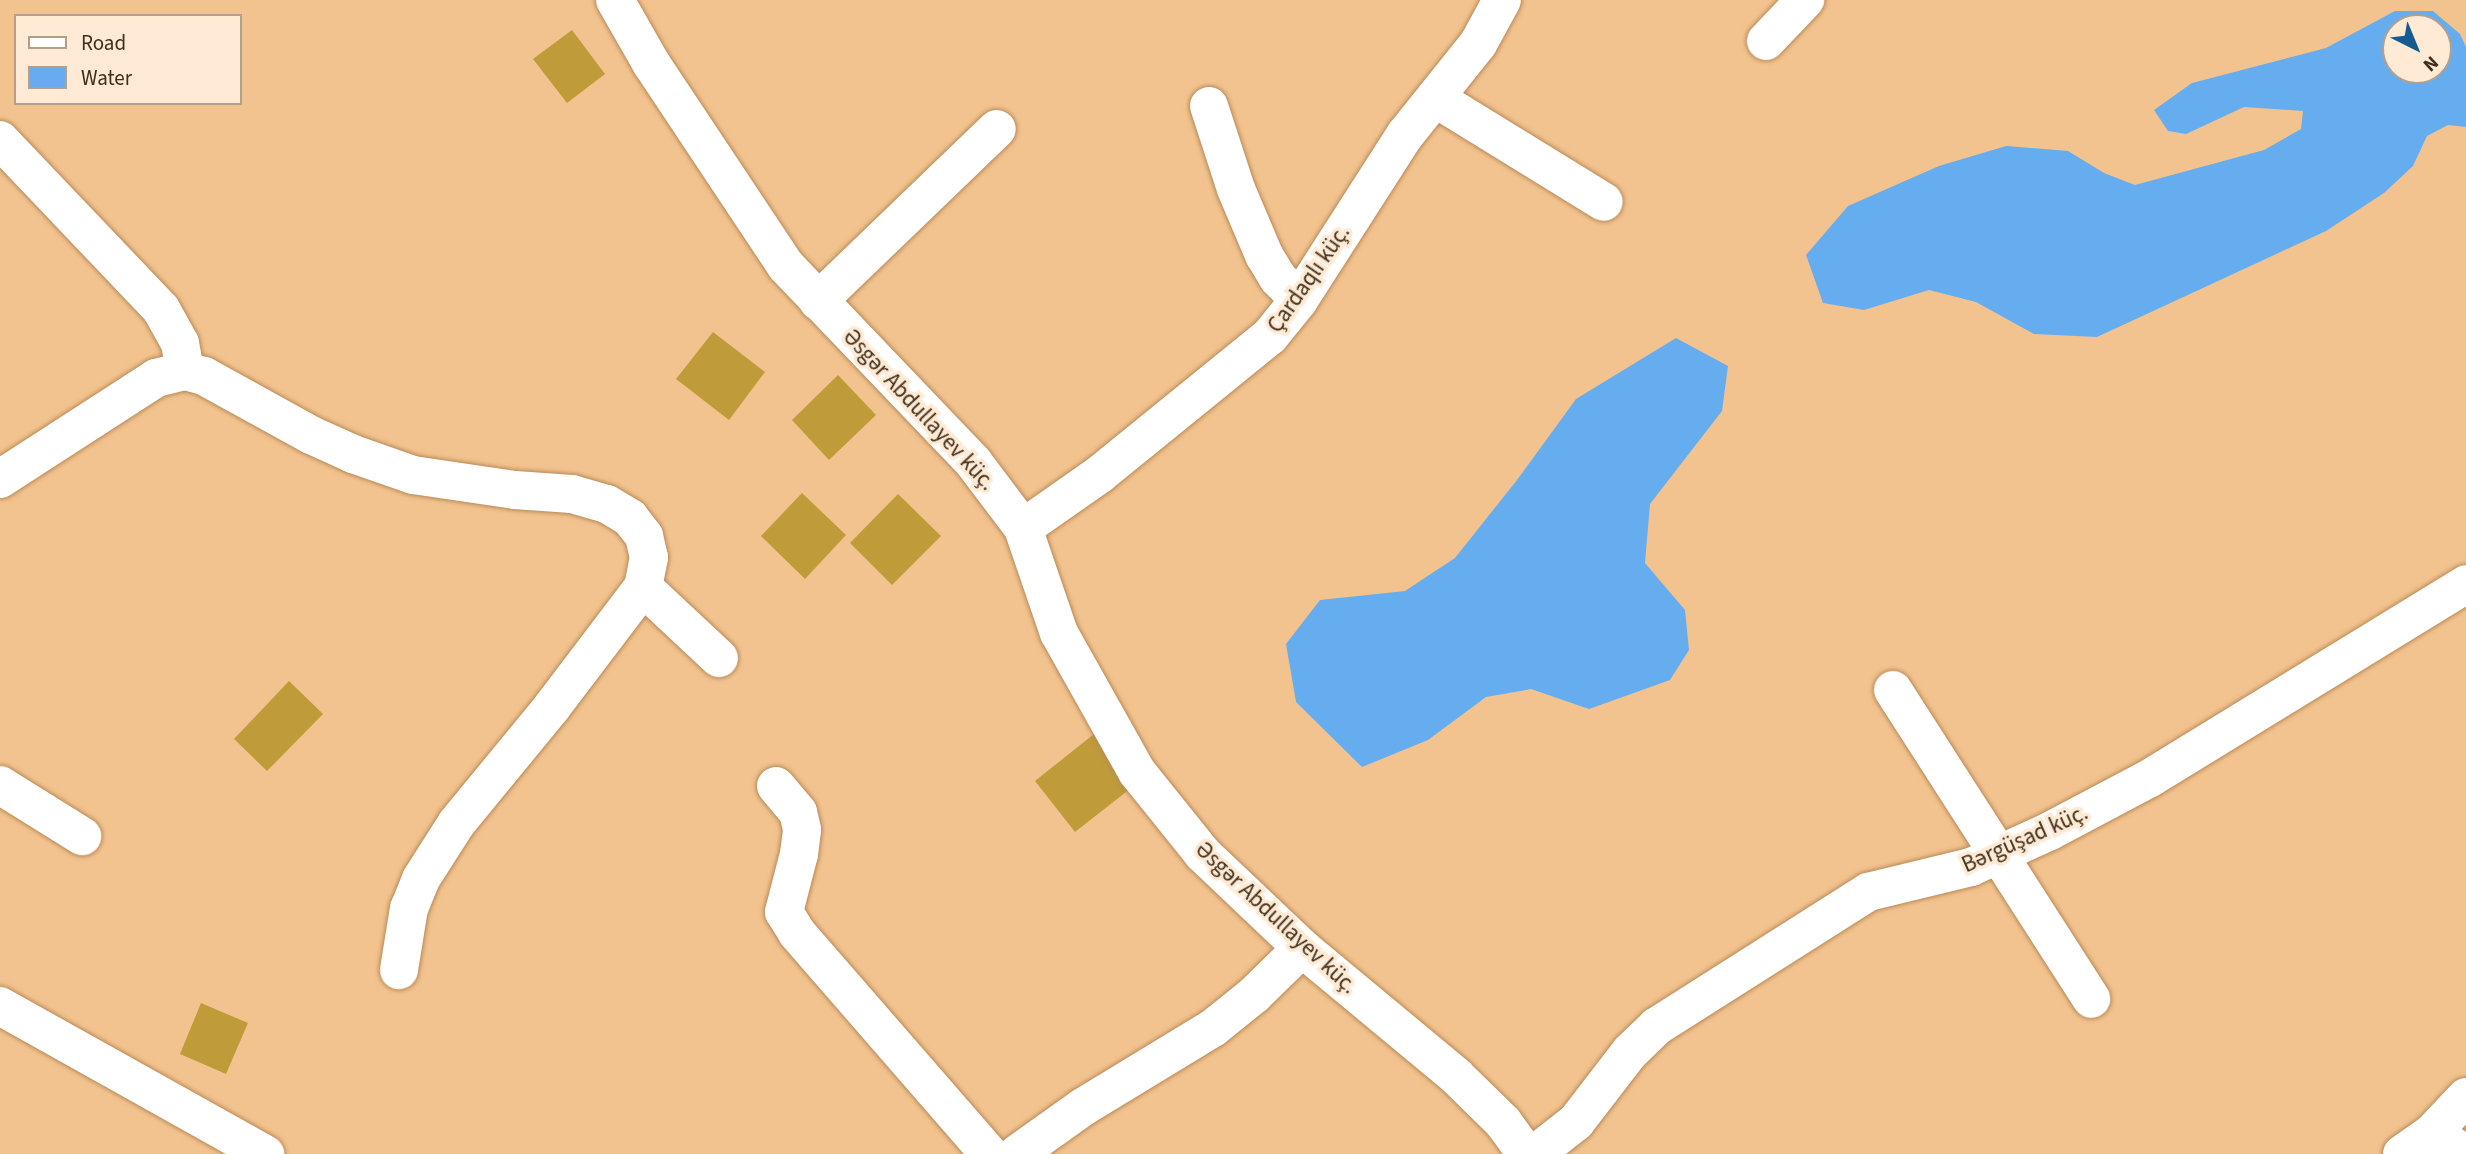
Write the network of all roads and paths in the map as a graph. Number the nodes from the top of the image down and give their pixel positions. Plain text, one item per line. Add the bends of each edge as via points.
1 (615, 0) edge
2 (1502, 0) edge
3 (1805, 0) edge
4 (1766, 41) dead end
5 (1435, 97) junction
6 (1209, 106) dead end
7 (997, 130) dead end
8 (0, 140) edge
9 (1604, 202) dead end
10 (1299, 300) junction
11 (818, 301) junction
12 (185, 370) junction
13 (0, 479) edge
14 (1023, 528) junction
15 (2466, 583) edge
16 (643, 587) junction
17 (719, 658) dead end
18 (1893, 690) dead end
19 (0, 785) edge
20 (776, 786) dead end
21 (82, 836) dead end
22 (1999, 855) junction
23 (1302, 948) junction
24 (398, 970) dead end
25 (2091, 999) dead end
26 (0, 1006) edge
27 (2466, 1097) edge
28 (2433, 1132) junction
29 (265, 1154) edge
30 (989, 1154) edge
31 (1017, 1154) edge
32 (1526, 1154) edge
33 (1535, 1154) edge
34 (2402, 1154) edge
35 (2464, 1154) edge

1 - 11 street, Əsgər Abdullayev küç. via 651,64 748,211 786,266
2 - 5 street, Çardaqlı küç. via 1478,44
3 - 4 street
5 - 9 street
5 - 10 street, Çardaqlı küç. via 1375,179
6 - 10 street via 1264,255
7 - 11 street
8 - 12 street via 161,309 180,343
10 - 14 street, Çardaqlı küç. via 1247,356 1100,474
11 - 14 street, Əsgər Abdullayev küç. via 974,463
12 - 13 street via 156,378
12 - 16 street via 311,435 413,475 572,494 607,504 630,518 644,536 649,557
14 - 23 street, Əsgər Abdullayev küç. via 1059,633 1137,772 1203,853
15 - 22 street, Bərgüşad küç. via 2150,778
16 - 17 street
16 - 24 street via 456,824 421,879 409,908
18 - 22 street
19 - 21 street
20 - 30 street via 798,812 802,830 784,912 797,933
22 - 25 street
22 - 33 street, Bərgüşad küç. via 1971,867 1868,892 1657,1026 1630,1052 1576,1122
23 - 31 street via 1213,1028 1094,1100
23 - 32 street, Əsgər Abdullayev küç. via 1456,1076 1503,1122
26 - 29 street
27 - 28 street
28 - 34 street
28 - 35 street

